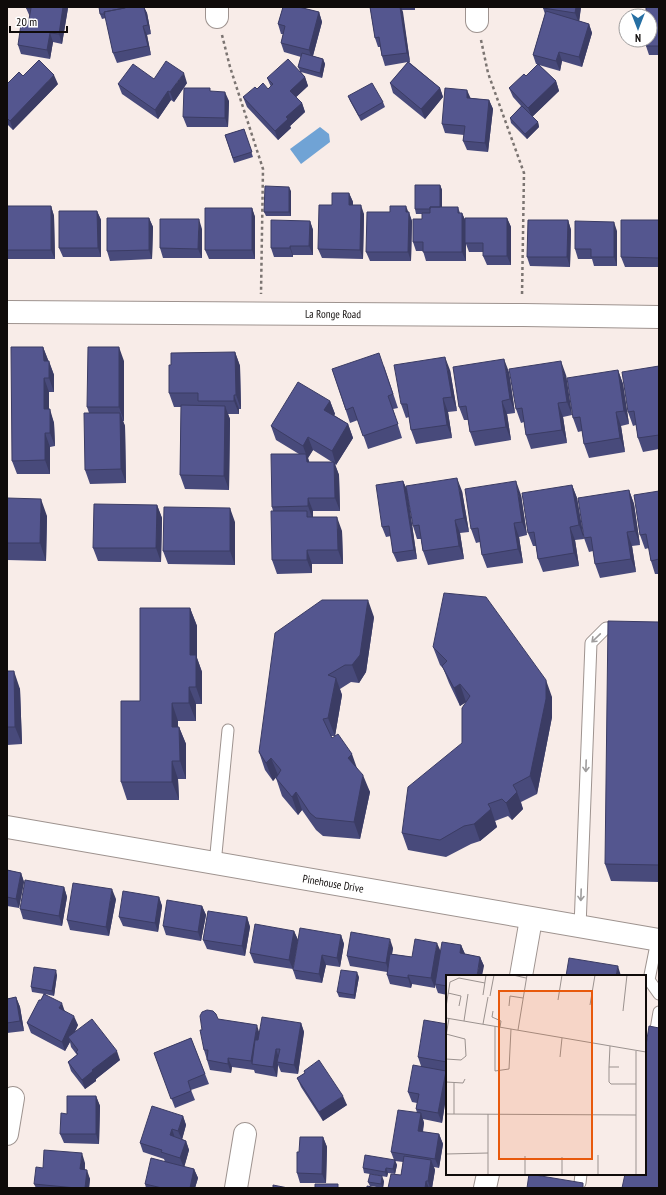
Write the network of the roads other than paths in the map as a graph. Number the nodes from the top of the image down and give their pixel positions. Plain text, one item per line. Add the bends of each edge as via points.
1 (7, 312) edge
2 (659, 317) edge
3 (635, 628) edge
4 (228, 730) dead end
5 (7, 827) edge
6 (215, 864) junction
7 (531, 919) junction
8 (580, 927) junction
9 (658, 940) edge
10 (521, 975) edge
11 (659, 994) edge
12 (659, 1012) edge
13 (654, 1042) edge
14 (13, 1098) dead end
15 (7, 1134) edge
16 (245, 1134) dead end
17 (488, 1175) edge
18 (236, 1188) edge
19 (485, 1188) edge

1 - 2 street, La Ronge Road
3 -> 8 lane via 606,628 591,643
4 - 6 lane
5 - 6 street, Pinehouse Drive
6 - 7 street, Pinehouse Drive
7 - 8 street, Pinehouse Drive
7 - 10 street
8 - 9 street, Pinehouse Drive
9 - 11 lane via 649,980
12 - 13 lane
14 - 15 street
16 - 18 street
17 - 19 street

